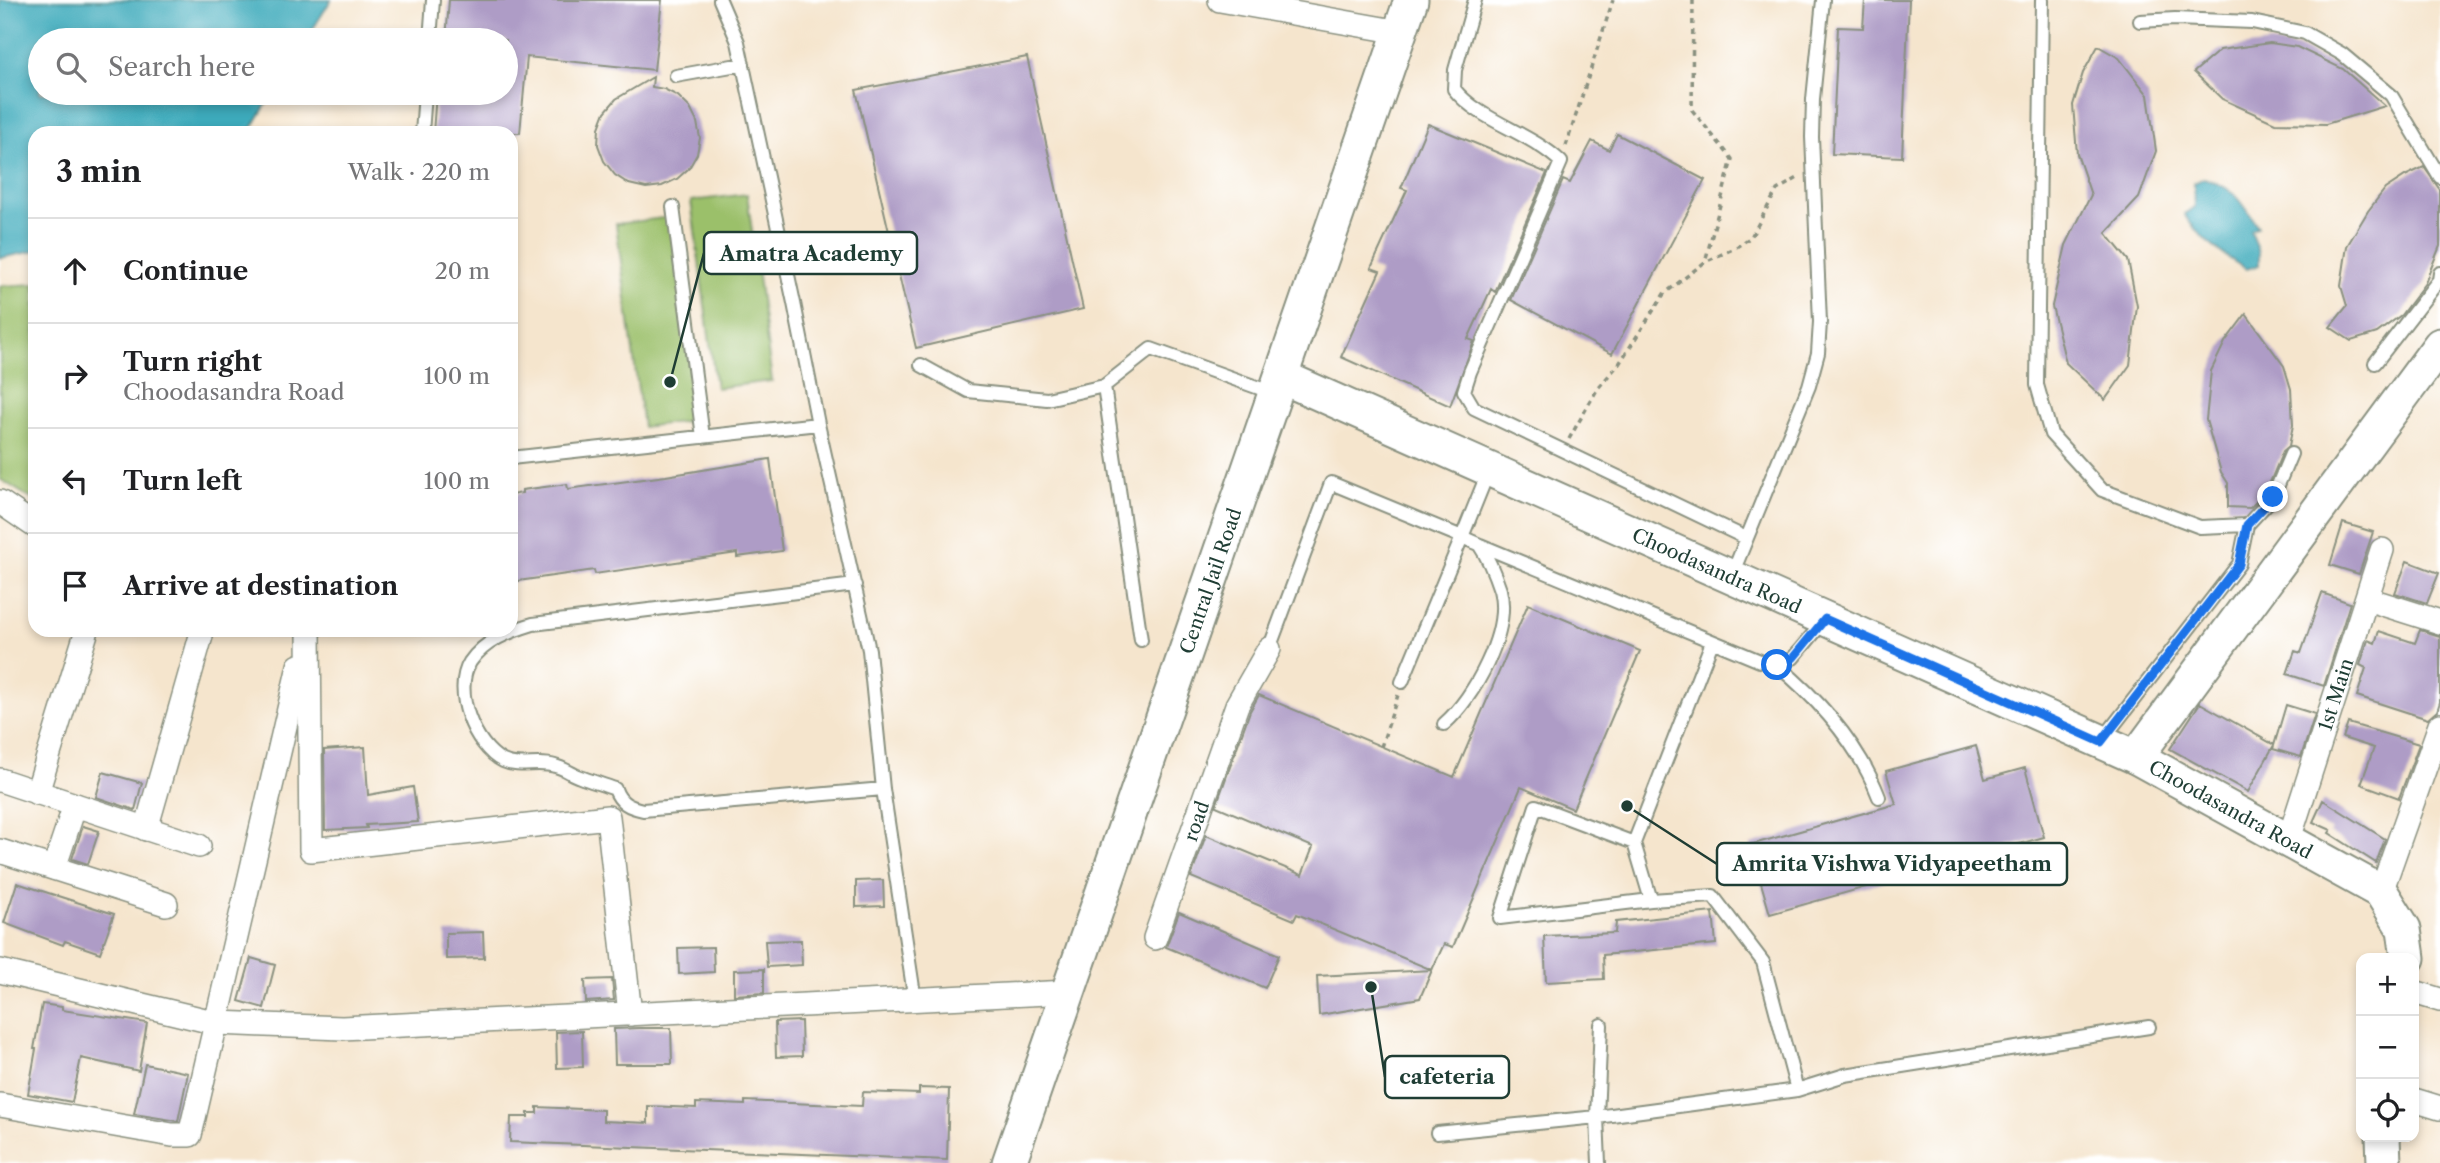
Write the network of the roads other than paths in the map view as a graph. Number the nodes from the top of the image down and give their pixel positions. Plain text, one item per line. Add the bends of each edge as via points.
1 (433, 0) edge
2 (720, 0) edge
3 (1220, 0) edge
4 (1411, 0) edge
5 (1475, 0) edge
6 (1823, 0) edge
7 (2042, 0) edge
8 (2140, 21) dead end
9 (431, 28) edge
10 (1400, 32) junction
11 (743, 64) junction
12 (676, 76) dead end
13 (424, 105) edge
14 (423, 126) edge
15 (2440, 177) edge
16 (673, 207) dead end
17 (2440, 273) edge
18 (2440, 345) edge
19 (2375, 363) dead end
20 (921, 365) dead end
21 (1104, 386) junction
22 (1279, 386) junction
23 (818, 424) junction
24 (703, 437) junction
25 (2291, 454) dead end
26 (518, 457) edge
27 (1490, 470) junction
28 (0, 502) edge
29 (28, 521) edge
30 (2247, 525) junction
31 (1462, 537) junction
32 (1746, 538) junction
33 (1480, 545) junction
34 (2382, 550) dead end
35 (1731, 577) junction
36 (855, 585) junction
37 (2367, 599) junction
38 (1825, 619) junction
39 (2440, 621) edge
40 (518, 629) edge
41 (85, 637) edge
42 (201, 637) edge
43 (309, 637) edge
44 (501, 637) edge
45 (1141, 640) dead end
46 (1712, 642) junction
47 (1269, 649) joint
48 (1777, 665) junction
49 (299, 666) dead end
50 (1402, 682) road end
51 (1444, 724) dead end
52 (2440, 725) edge
53 (2101, 742) junction
54 (2136, 757) junction
55 (0, 780) edge
56 (883, 789) junction
57 (37, 793) junction
58 (1879, 797) dead end
59 (75, 805) junction
60 (146, 829) junction
61 (2289, 839) junction
62 (1634, 843) junction
63 (199, 846) dead end
64 (0, 852) edge
65 (54, 868) junction
66 (2381, 892) junction
67 (1651, 900) junction
68 (166, 904) dead end
69 (1155, 938) dead end
70 (2407, 953) edge
71 (0, 971) edge
72 (1068, 992) junction
73 (2419, 994) edge
74 (2440, 1000) edge
75 (915, 1001) junction
76 (630, 1014) junction
77 (217, 1023) junction
78 (1601, 1026) dead end
79 (2149, 1027) dead end
80 (1797, 1090) junction
81 (2419, 1102) edge
82 (0, 1105) edge
83 (2440, 1108) edge
84 (1597, 1117) junction
85 (1437, 1133) dead end
86 (2383, 1142) edge
87 (1009, 1163) edge
88 (1599, 1163) edge
89 (2384, 1163) edge

1 - 9 lane
2 - 11 lane
3 - 10 street
4 - 10 street, Central Jail Road
5 - 32 lane via 1454,89 1464,101 1547,148 1561,162 1464,391 1474,408
6 - 32 lane via 1813,99 1818,353 1809,386
7 - 30 lane via 2037,385 2051,434 2102,490 2200,527
8 - 15 lane via 2252,22 2305,33 2343,54 2391,95
10 - 22 street, Central Jail Road
11 - 12 lane
11 - 23 lane
13 - 14 lane
16 - 24 lane
17 - 19 lane
18 - 54 street
20 - 21 lane via 968,391 1047,399
21 - 22 lane via 1151,349
21 - 45 lane
22 - 27 street, Choodasandra Road
22 - 72 street, Central Jail Road
23 - 24 lane
23 - 36 lane
24 - 26 lane
25 - 30 lane via 2273,497
27 - 31 lane
27 - 35 street, Choodasandra Road
28 - 29 street
30 - 53 lane via 2239,564
31 - 33 lane
31 - 47 lane via 1331,483
31 - 50 lane
32 - 35 lane
33 - 46 lane
33 - 51 lane via 1500,591 1500,624 1484,673 1459,712
34 - 37 street, 1st Main
35 - 38 street, Choodasandra Road
36 - 40 lane
36 - 56 lane via 869,650
37 - 39 street
37 - 61 street, 1st Main
38 - 48 lane via 1793,658
38 - 53 street, Choodasandra Road
41 - 57 street
42 - 60 street
43 - 76 street via 311,850 608,817
44 - 56 lane via 469,663 465,702 471,727 484,746 516,766 554,765 615,789 619,799 643,810
46 - 48 lane
46 - 62 lane
47 - 69 street, road via 1237,705
48 - 58 lane via 1819,703 1872,778
49 - 77 street
52 - 66 street
53 - 54 street, Choodasandra Road
54 - 61 street, Choodasandra Road
55 - 57 street
56 - 75 lane
57 - 59 street
59 - 60 street
59 - 65 street
60 - 63 street
61 - 66 street, Choodasandra Road
62 - 67 lane
62 - 67 lane via 1536,806 1500,918
64 - 65 street
65 - 68 street
66 - 70 street, Choodasandra Road via 2404,929
67 - 80 lane via 1713,896 1763,962
71 - 77 street
72 - 75 street
72 - 87 street, Central Jail Road
73 - 74 street
75 - 76 street
76 - 77 street via 342,1028
77 - 82 street via 190,1135
78 - 84 lane
79 - 80 lane via 1845,1075
80 - 84 lane
81 - 83 street
84 - 85 lane
84 - 88 lane
86 - 89 street

